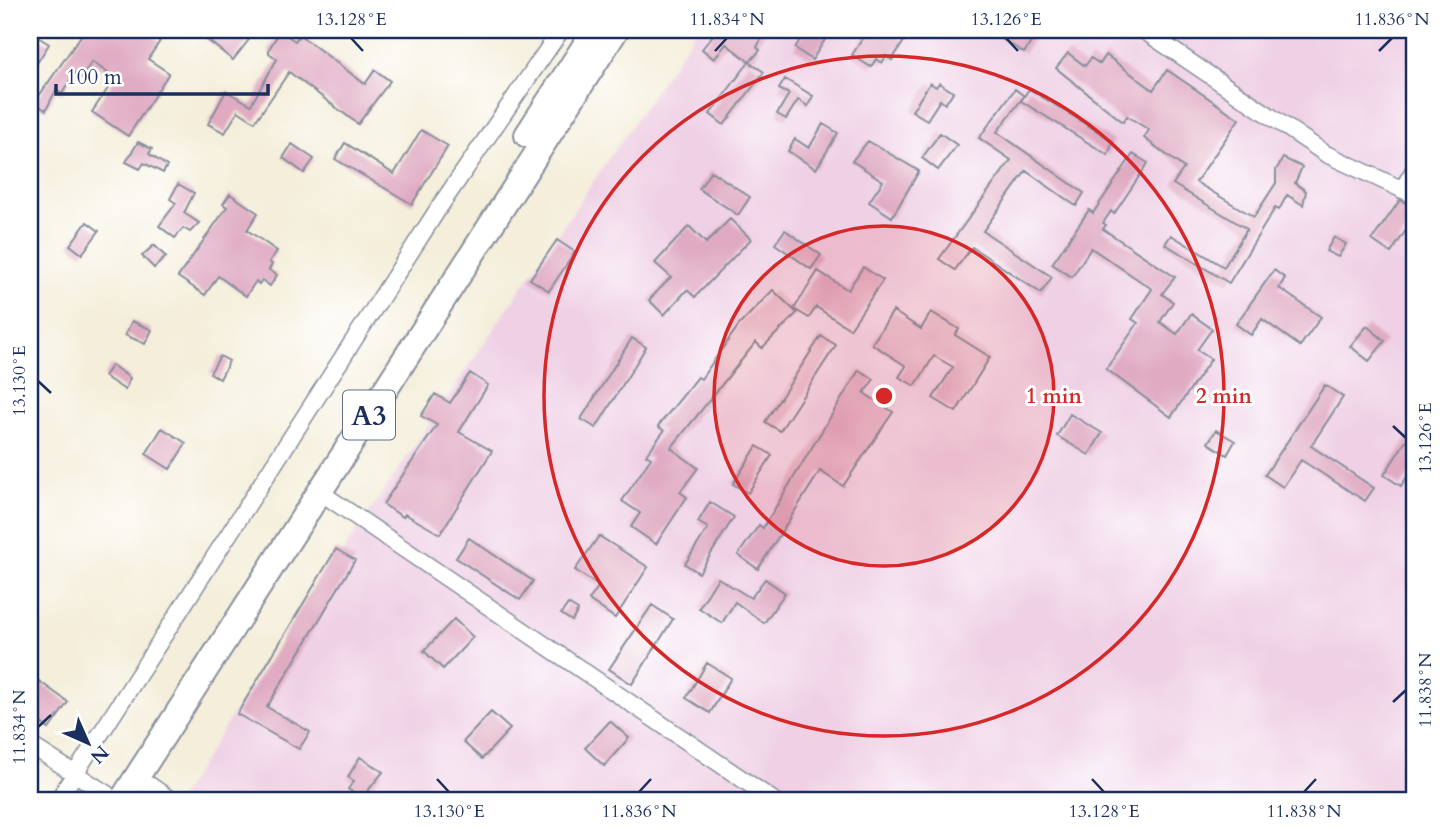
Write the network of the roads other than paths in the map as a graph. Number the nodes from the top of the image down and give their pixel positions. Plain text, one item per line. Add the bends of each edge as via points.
1 (561, 30) edge
2 (594, 30) edge
3 (616, 30) edge
4 (1143, 30) edge
5 (1414, 170) edge
6 (1408, 192) edge
7 (320, 492) junction
8 (30, 745) edge
9 (74, 775) junction
10 (117, 794) edge
11 (750, 794) edge
12 (58, 800) edge
13 (171, 800) edge
14 (773, 800) edge

1 - 9 street via 432,218
2 - 10 highway, A3
3 - 7 highway, A3
4 - 6 street via 1326,154
5 - 6 street
7 - 10 highway, A3
7 - 11 street
8 - 9 street
9 - 10 street
9 - 12 street
10 - 13 street
11 - 14 street

